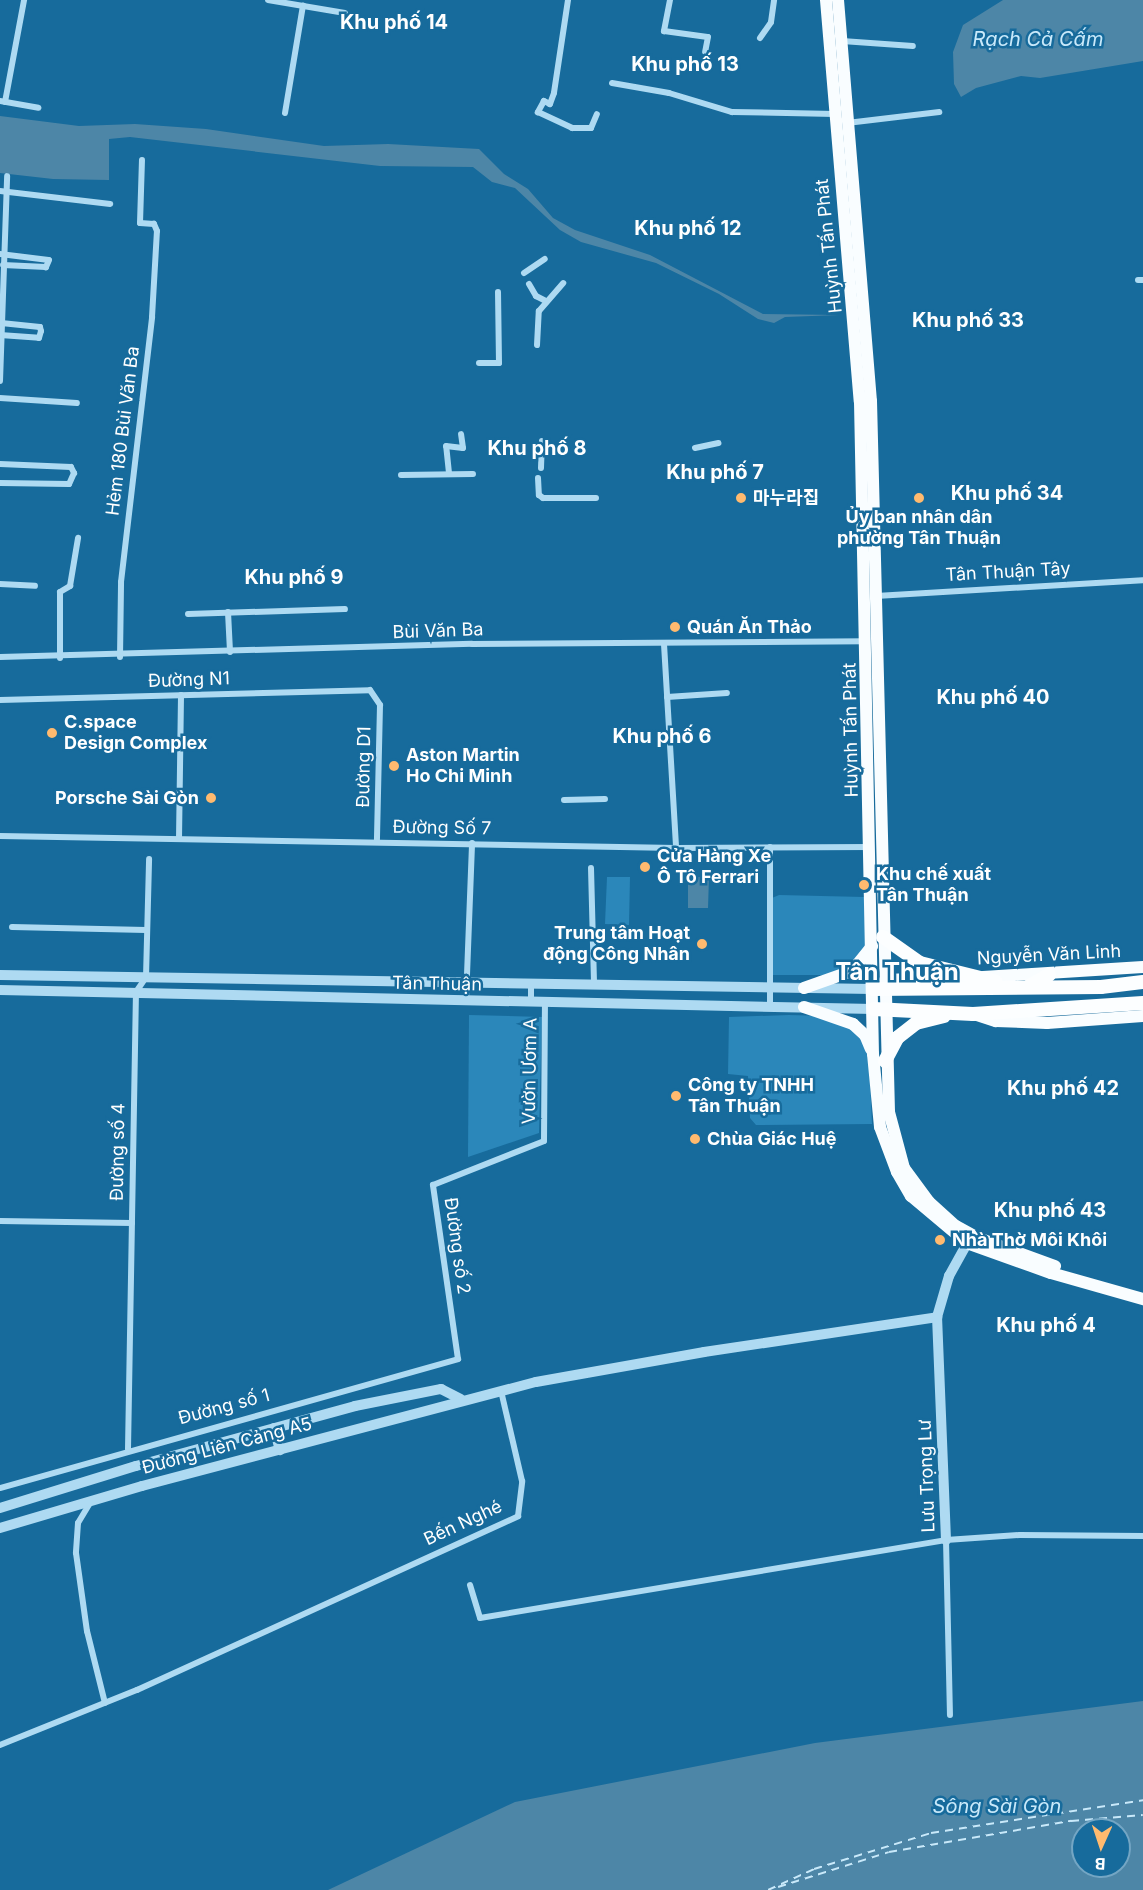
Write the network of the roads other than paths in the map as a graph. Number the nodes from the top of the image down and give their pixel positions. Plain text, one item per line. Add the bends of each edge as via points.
1 (24, 0) edge
2 (268, 0) edge
3 (568, 0) edge
4 (670, 0) edge
5 (774, 0) edge
6 (826, 0) edge
7 (838, 0) edge
8 (303, 6) junction
9 (345, 13) dead end
10 (760, 39) dead end
11 (842, 41) junction
12 (913, 46) dead end
13 (705, 52) dead end
14 (612, 83) dead end
15 (3, 101) edge
16 (38, 108) dead end
17 (939, 112) dead end
18 (285, 113) dead end
19 (597, 114) dead end
20 (835, 114) junction
21 (846, 123) junction
22 (142, 160) dead end
23 (7, 176) dead end
24 (3, 191) edge
25 (110, 204) dead end
26 (850, 215) junction
27 (2, 254) edge
28 (545, 259) dead end
29 (2, 265) edge
30 (524, 273) dead end
31 (563, 283) dead end
32 (529, 284) dead end
33 (498, 292) dead end
34 (546, 301) junction
35 (1, 323) edge
36 (1, 335) edge
37 (537, 345) dead end
38 (479, 363) dead end
39 (0, 381) edge
40 (0, 398) edge
41 (866, 402) junction
42 (77, 403) dead end
43 (461, 434) dead end
44 (542, 441) dead end
45 (718, 442) dead end
46 (694, 447) dead end
47 (0, 464) edge
48 (541, 468) dead end
49 (449, 473) junction
50 (473, 474) dead end
51 (401, 475) dead end
52 (538, 478) dead end
53 (0, 483) edge
54 (596, 498) dead end
55 (78, 538) dead end
56 (1143, 580) edge
57 (0, 584) edge
58 (35, 586) dead end
59 (876, 596) junction
60 (345, 609) dead end
61 (228, 612) junction
62 (188, 614) dead end
63 (872, 641) junction
64 (664, 644) junction
65 (230, 652) junction
66 (0, 657) edge
67 (120, 657) junction
68 (60, 658) junction
69 (727, 693) dead end
70 (181, 695) junction
71 (377, 695) joint
72 (667, 697) junction
73 (0, 700) edge
74 (604, 799) dead end
75 (564, 800) dead end
76 (0, 836) edge
77 (179, 839) junction
78 (376, 841) junction
79 (472, 843) junction
80 (770, 847) junction
81 (676, 848) junction
82 (877, 848) junction
83 (149, 859) dead end
84 (591, 868) dead end
85 (12, 927) dead end
86 (146, 930) junction
87 (877, 941) junction
88 (1143, 967) edge
89 (1, 975) edge
90 (1049, 975) junction
91 (146, 977) junction
92 (965, 977) junction
93 (1143, 982) edge
94 (466, 985) junction
95 (531, 985) junction
96 (594, 986) junction
97 (881, 986) junction
98 (1027, 987) junction
99 (770, 988) junction
100 (804, 988) junction
101 (1, 990) edge
102 (136, 992) junction
103 (466, 1001) junction
104 (531, 1002) junction
105 (545, 1002) junction
106 (1143, 1003) edge
107 (770, 1007) junction
108 (804, 1007) junction
109 (880, 1009) junction
110 (958, 1013) junction
111 (974, 1014) junction
112 (1143, 1016) edge
113 (879, 1058) junction
114 (544, 1141) joint
115 (0, 1221) edge
116 (132, 1223) junction
117 (969, 1239) junction
118 (998, 1250) junction
119 (1143, 1291) edge
120 (1143, 1299) edge
121 (937, 1317) junction
122 (458, 1359) joint
123 (501, 1390) junction
124 (461, 1400) junction
125 (274, 1428) junction
126 (128, 1449) junction
127 (280, 1450) junction
128 (136, 1466) junction
129 (142, 1486) junction
130 (0, 1488) edge
131 (92, 1500) junction
132 (0, 1508) edge
133 (0, 1528) edge
134 (1143, 1536) edge
135 (946, 1540) junction
136 (470, 1585) dead end
137 (105, 1702) junction
138 (950, 1714) dead end
139 (0, 1745) edge

1 - 15 street
2 - 8 street
3 - 19 street via 554,93 550,104 544,101 538,112 572,128 591,128
4 - 13 street via 664,31 708,37
5 - 10 street via 771,22
6 - 20 main road, Huỳnh Tấn Phát
7 - 11 main road, Huỳnh Tấn Phát
8 - 9 street
8 - 18 street
11 - 12 street
11 - 21 main road, Huỳnh Tấn Phát
14 - 20 street via 669,93 732,112
15 - 16 street
17 - 21 street
20 - 26 main road, Huỳnh Tấn Phát
21 - 26 main road, Huỳnh Tấn Phát
22 - 67 street, Hẻm 180 Bùi Văn Ba via 141,224 154,224 157,231 152,317 121,582
23 - 24 street
24 - 25 street
24 - 27 street
26 - 41 main road, Huỳnh Tấn Phát
27 - 29 street
27 - 29 street via 48,260 46,267
28 - 30 street
29 - 35 street
31 - 34 street
32 - 34 street via 536,296
33 - 38 street via 499,363
34 - 37 street via 539,311
35 - 36 street
35 - 36 street via 40,327 41,331 39,338
36 - 39 street
40 - 42 street
41 - 59 main road, Huỳnh Tấn Phát
41 - 63 main road, Huỳnh Tấn Phát
43 - 49 street via 464,448 446,446
44 - 48 street
45 - 46 street
47 - 53 street via 71,467 74,473 69,484
49 - 50 street
49 - 51 street
52 - 54 street via 539,495 543,498
55 - 68 street via 70,586 60,592
56 - 59 street, Tân Thuận Tây
57 - 58 street
59 - 63 main road, Huỳnh Tấn Phát
60 - 61 street
61 - 62 street
61 - 65 street
63 - 64 street, Bùi Văn Ba
63 - 82 main road, Huỳnh Tấn Phát
64 - 65 street, Bùi Văn Ba
64 - 72 street
65 - 67 street, Bùi Văn Ba
66 - 68 street, Bùi Văn Ba
67 - 68 street, Bùi Văn Ba
69 - 72 street
70 - 71 street, Đường N1 via 367,690
70 - 73 street, Đường N1
70 - 77 street
71 - 78 street, Đường D1 via 380,705
72 - 81 street
74 - 75 street
76 - 77 street, Đường Số 7
77 - 78 street, Đường Số 7
78 - 79 street, Đường Số 7
79 - 81 street, Đường Số 7
79 - 94 street
80 - 81 street, Đường Số 7
80 - 82 street, Đường Số 7
80 - 99 street
82 - 87 main road, Huỳnh Tấn Phát
83 - 86 street
84 - 96 street
85 - 86 street
86 - 91 street
87 - 92 highway via 920,963
87 - 97 main road, Huỳnh Tấn Phát
87 - 100 main road via 864,961 852,970
88 - 90 main road, Nguyễn Văn Linh
89 - 91 street, Tân Thuận
89 - 101 street
90 - 92 main road, Nguyễn Văn Linh
90 - 98 highway
91 - 94 street, Tân Thuận
91 - 102 street
92 - 97 main road, Nguyễn Văn Linh
92 - 98 highway
93 - 98 highway, Nguyễn Văn Linh via 1101,987
94 - 95 street, Tân Thuận
94 - 103 street
95 - 96 street, Tân Thuận
95 - 104 street
96 - 99 street, Tân Thuận
97 - 98 highway, Nguyễn Văn Linh
97 - 100 street, Tân Thuận
97 - 109 main road, Huỳnh Tấn Phát
99 - 100 street, Tân Thuận
99 - 107 street
101 - 102 street, Tân Thuận
102 - 103 street, Tân Thuận
102 - 116 street, Đường số 4
103 - 104 street, Tân Thuận
104 - 105 street, Tân Thuận
105 - 107 street, Tân Thuận
105 - 114 street, Vườn Ươm A
106 - 111 highway
107 - 108 street, Tân Thuận
108 - 109 street, Tân Thuận
108 - 113 main road via 854,1024
109 - 110 highway
109 - 113 main road, Huỳnh Tấn Phát
110 - 111 highway
110 - 113 highway via 916,1023
111 - 112 main road via 996,1021 1047,1023
113 - 117 main road, Huỳnh Tấn Phát via 904,1168 929,1202
114 - 122 street, Đường số 2 via 433,1185
115 - 116 street
116 - 126 street, Đường số 4
117 - 118 main road, Huỳnh Tấn Phát
117 - 121 street, Lưu Trọng Lư via 949,1275
118 - 119 main road, Huỳnh Tấn Phát
118 - 120 main road, Huỳnh Tấn Phát
121 - 123 street via 704,1352
121 - 135 street, Lưu Trọng Lư
122 - 126 street, Đường số 1
123 - 124 street, Đường Liên Cảng A5
123 - 137 street, Bến Nghé via 522,1481 518,1516
124 - 125 street, Đường Liên Cảng A5 via 441,1389
124 - 127 street, Đường Liên Cảng A5 via 454,1407
125 - 127 street
125 - 128 street, Đường Liên Cảng A5
126 - 130 street, Đường số 1
127 - 129 street, Đường Liên Cảng A5
128 - 129 street
128 - 132 street, Đường Liên Cảng A5
129 - 131 street, Đường Liên Cảng A5
131 - 133 street, Đường Liên Cảng A5
131 - 137 street via 78,1523 76,1554 87,1631
134 - 135 street via 1020,1535
135 - 136 street via 480,1618
135 - 138 street, Lưu Trọng Lư
137 - 139 street, Bến Nghé

